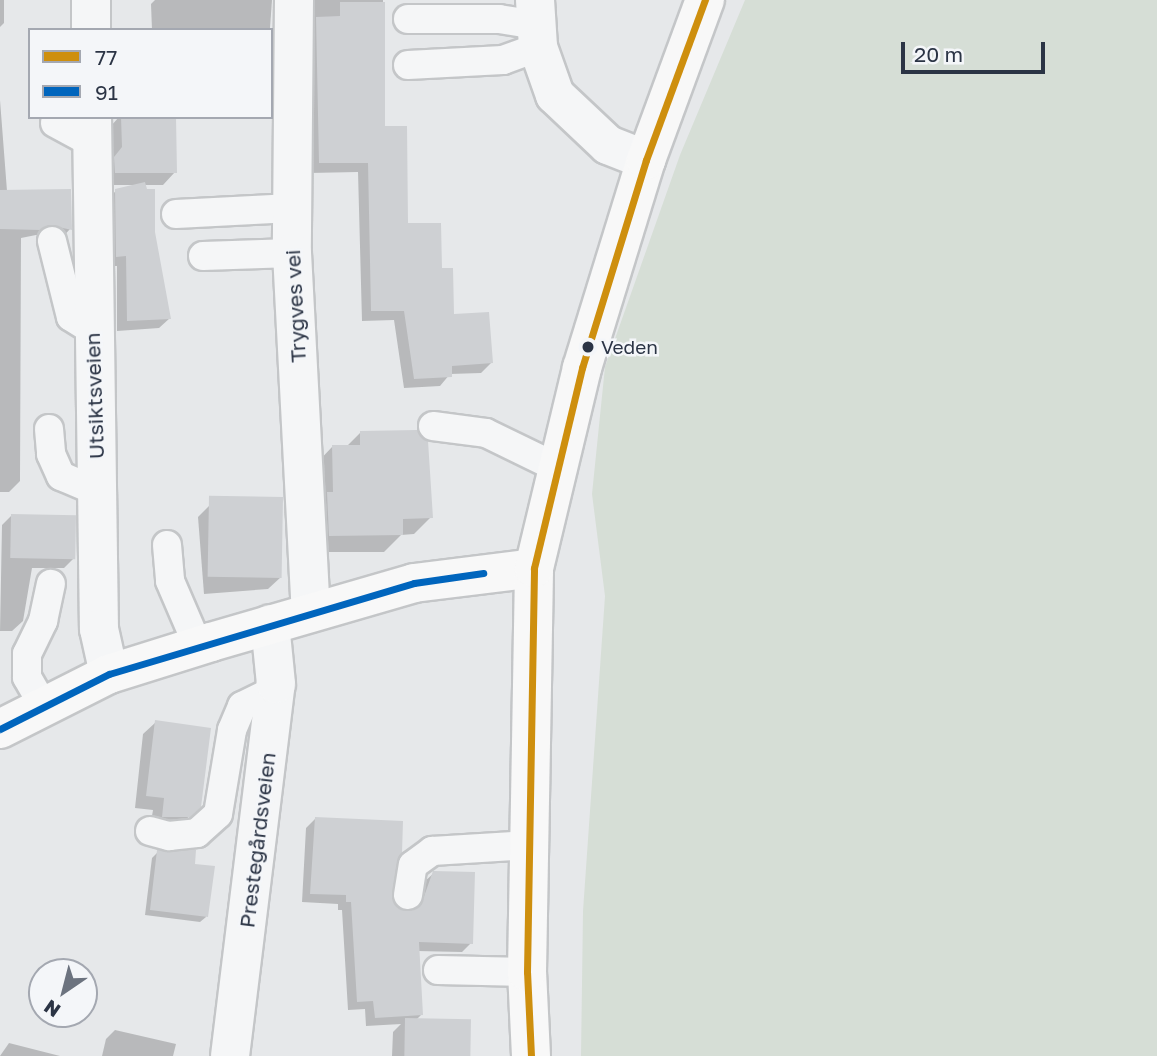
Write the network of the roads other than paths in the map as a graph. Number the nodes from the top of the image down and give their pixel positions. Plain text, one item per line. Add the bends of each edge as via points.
1 (91, 0) edge
2 (294, 0) edge
3 (705, 0) edge
4 (408, 19) dead end
5 (536, 24) edge
6 (91, 28) edge
7 (408, 65) dead end
8 (55, 123) dead end
9 (92, 130) edge
10 (646, 160) junction
11 (292, 208) junction
12 (176, 214) dead end
13 (52, 241) dead end
14 (292, 253) junction
15 (203, 256) dead end
16 (92, 330) junction
17 (433, 426) dead end
18 (49, 429) dead end
19 (556, 467) junction
20 (96, 491) junction
21 (167, 545) dead end
22 (534, 568) junction
23 (51, 584) dead end
24 (311, 612) junction
25 (270, 624) junction
26 (198, 646) junction
27 (109, 674) junction
28 (275, 690) junction
29 (43, 705) junction
30 (0, 730) edge
31 (150, 831) dead end
32 (530, 845) junction
33 (408, 895) dead end
34 (438, 970) dead end
35 (527, 972) junction
36 (230, 1056) edge
37 (531, 1056) edge

1 - 6 street
2 - 11 street, Trygves vei
3 - 10 main road
4 - 5 lane via 499,19
5 - 7 lane via 503,60
5 - 10 street via 555,95 608,145
8 - 9 lane
9 - 16 street, Utsiktsveien
10 - 19 main road
11 - 12 lane
11 - 14 street, Trygves vei
13 - 16 lane via 71,317
14 - 15 lane
14 - 24 street, Trygves vei
16 - 20 street, Utsiktsveien
17 - 19 lane via 486,433
18 - 20 lane via 51,454 61,477
19 - 22 main road
20 - 27 street, Utsiktsveien via 99,629
21 - 26 lane via 170,581
22 - 24 main road via 414,583
22 - 32 main road
23 - 29 lane via 43,621 27,654 27,677
24 - 25 main road
25 - 26 main road
25 - 28 street, Prestegårdsveien
26 - 27 main road
27 - 29 main road
28 - 31 lane via 242,706 232,730 219,814 197,833 169,836
28 - 36 street, Prestegårdsveien
29 - 30 main road
32 - 33 lane via 432,851 413,865
32 - 35 main road
34 - 35 lane
35 - 37 main road

